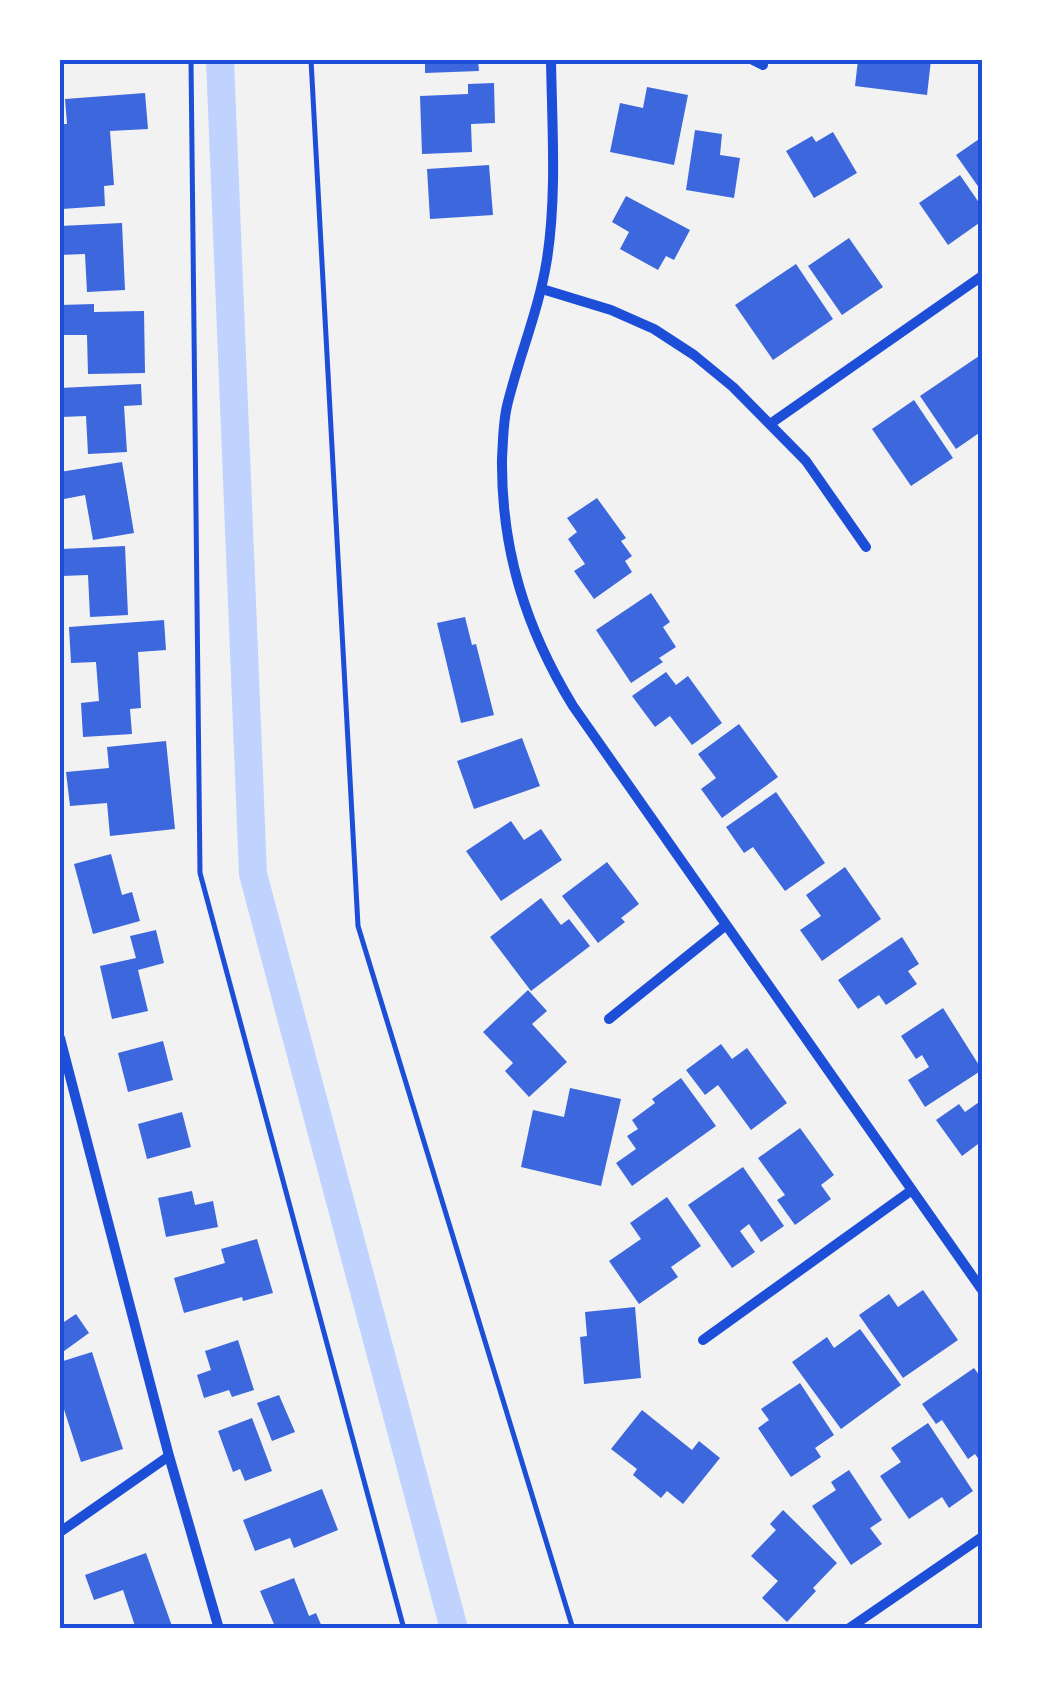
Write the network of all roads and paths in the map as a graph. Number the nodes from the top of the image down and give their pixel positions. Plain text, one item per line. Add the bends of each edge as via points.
1 (192, 60) edge
2 (312, 60) edge
3 (552, 60) edge
4 (982, 276) edge
5 (542, 289) junction
6 (770, 424) junction
7 (866, 547) dead end
8 (726, 925) junction
9 (609, 1019) dead end
10 (60, 1038) edge
11 (912, 1190) junction
12 (982, 1290) edge
13 (703, 1340) dead end
14 (169, 1456) junction
15 (60, 1532) edge
16 (982, 1537) edge
17 (218, 1629) edge
18 (404, 1629) edge
19 (572, 1629) edge
20 (848, 1629) edge

1 - 18 path via 200,873
2 - 19 path via 358,926
3 - 5 street via 551,233
4 - 6 street
5 - 6 street via 654,329 734,387
5 - 8 street via 503,436 502,489 518,583 552,670
6 - 7 street via 806,461
8 - 9 street
8 - 11 street
10 - 14 street
11 - 12 street
11 - 13 street
14 - 15 street
14 - 17 street
16 - 20 street

